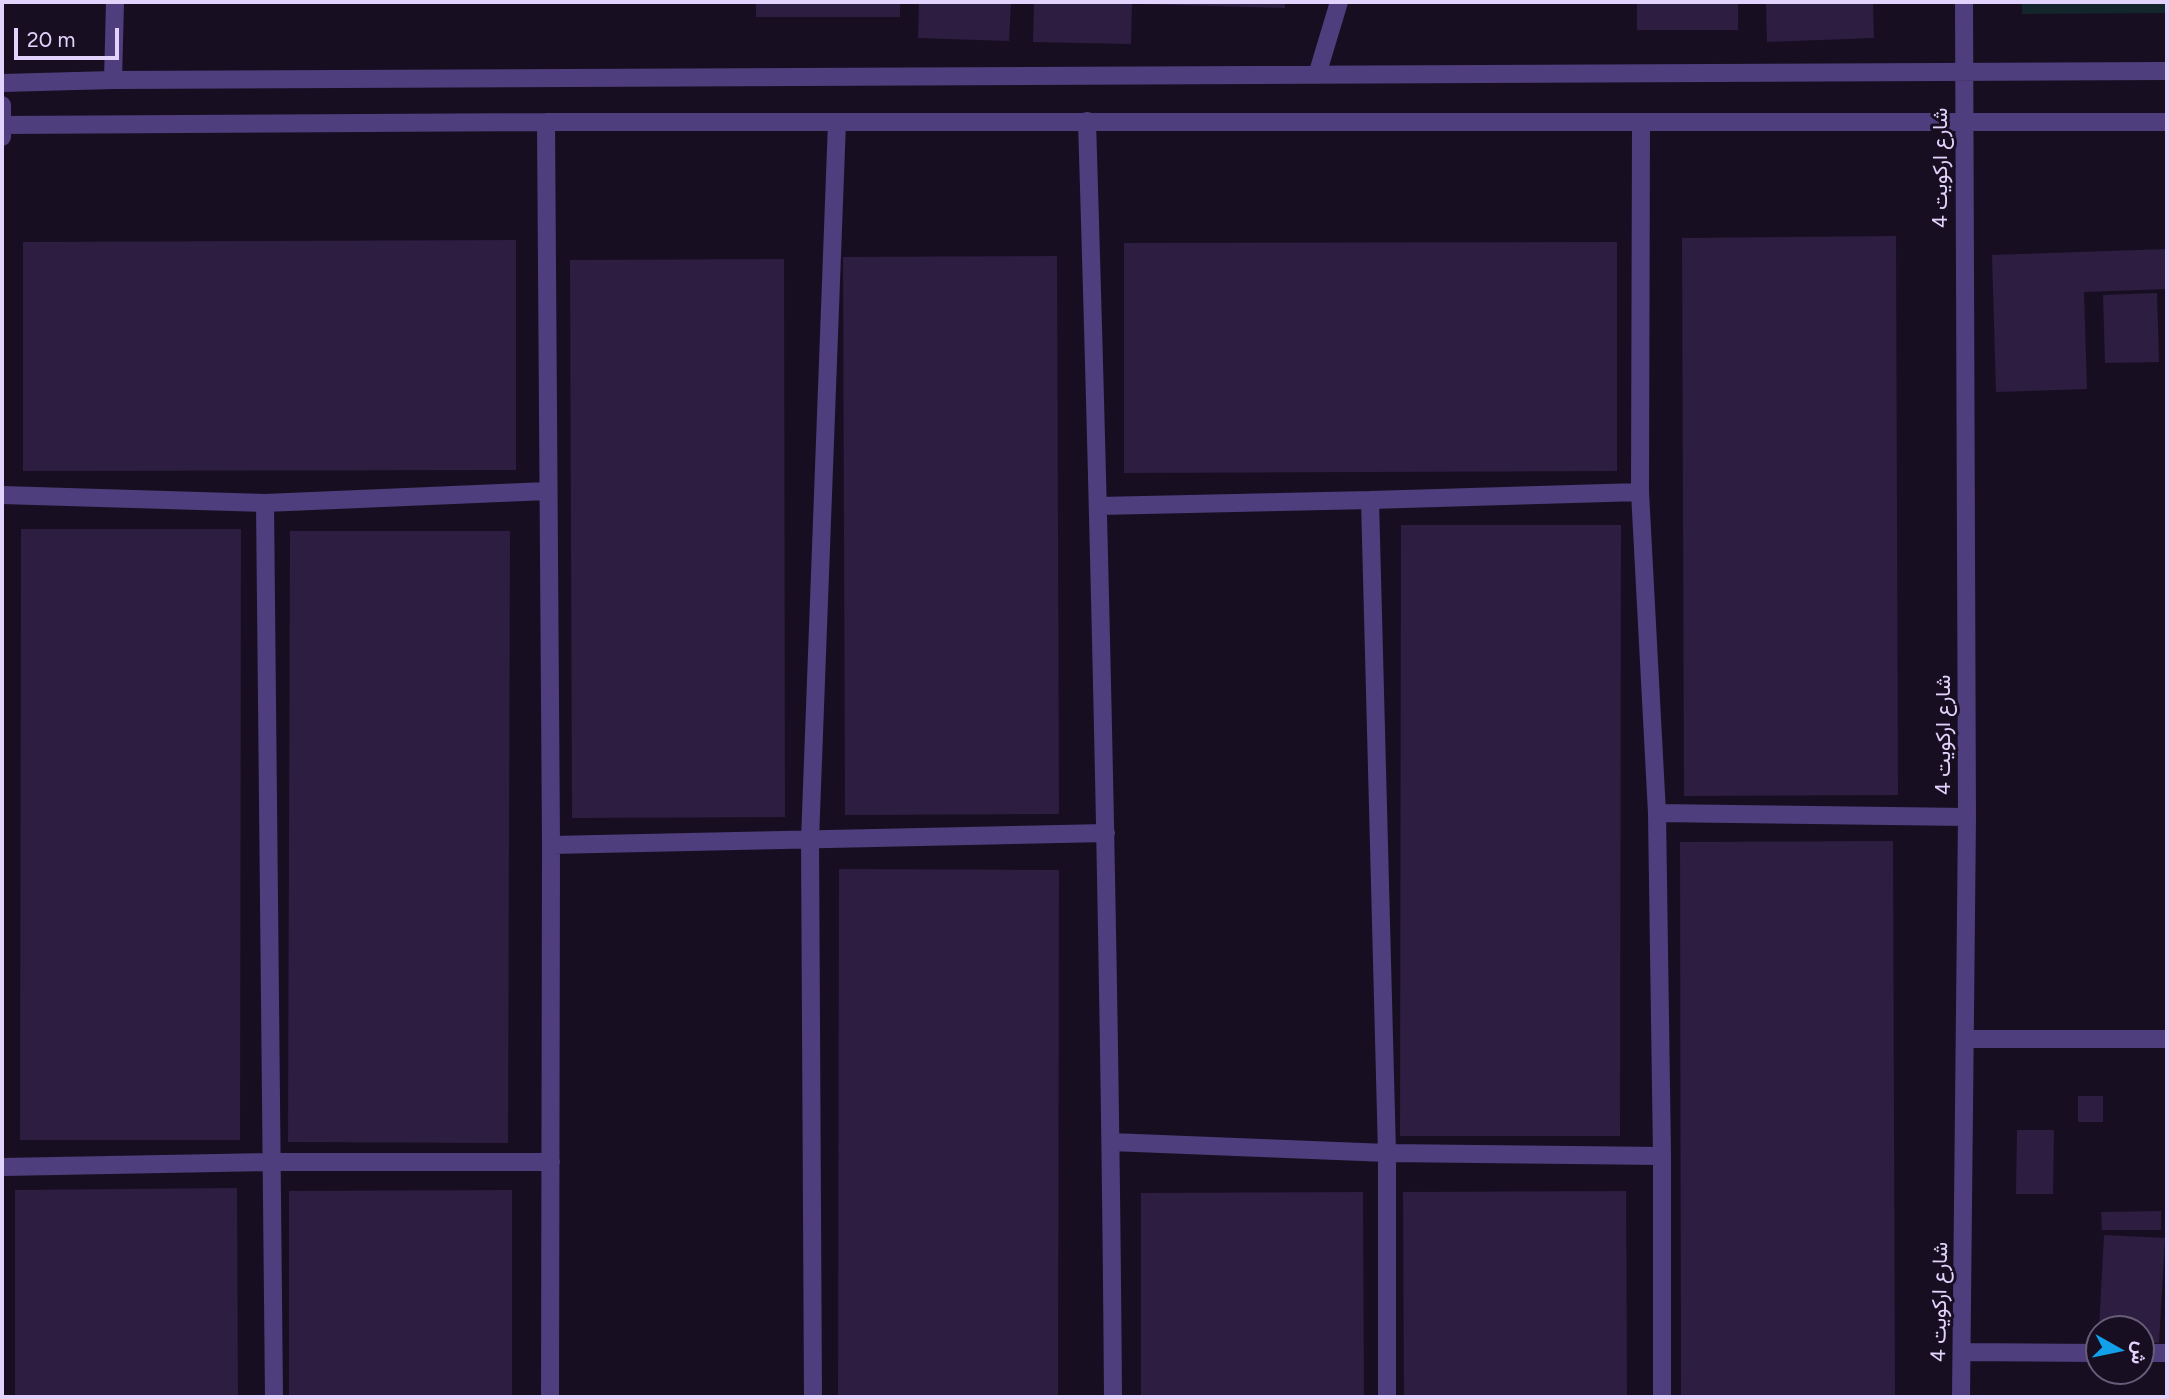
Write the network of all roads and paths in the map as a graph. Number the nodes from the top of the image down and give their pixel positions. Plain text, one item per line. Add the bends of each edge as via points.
1 (115, 2) edge
2 (1339, 2) edge
3 (1964, 2) edge
4 (2167, 71) edge
5 (1964, 73) junction
6 (1317, 75) junction
7 (113, 80) junction
8 (2, 83) edge
9 (2, 105) edge
10 (1087, 121) junction
11 (546, 122) junction
12 (837, 122) junction
13 (1641, 122) junction
14 (2167, 122) edge
15 (1964, 123) junction
16 (2, 125) edge
17 (2, 137) edge
18 (547, 491) junction
19 (1640, 492) junction
20 (2, 495) edge
21 (1370, 500) junction
22 (265, 503) junction
23 (1099, 506) junction
24 (1657, 813) junction
25 (1967, 817) junction
26 (1106, 833) junction
27 (810, 840) junction
28 (551, 845) junction
29 (1966, 1039) junction
30 (2167, 1039) edge
31 (1111, 1142) junction
32 (1387, 1153) junction
33 (1662, 1156) junction
34 (271, 1162) junction
35 (551, 1163) junction
36 (2, 1167) edge
37 (1962, 1352) junction
38 (2085, 1353) edge
39 (275, 1397) edge
40 (550, 1397) edge
41 (813, 1397) edge
42 (1113, 1397) edge
43 (1387, 1397) edge
44 (1662, 1397) edge
45 (1961, 1397) edge

1 - 7 street
2 - 6 street
3 - 5 street, شارع اركويت 4
4 - 5 street
5 - 6 street
5 - 15 street, شارع اركويت 4
6 - 7 street
7 - 8 street
9 - 16 street
10 - 12 street
10 - 13 street
10 - 23 street
11 - 12 street
11 - 16 street
11 - 18 street
12 - 27 street
13 - 15 street
13 - 19 street
14 - 15 street
15 - 25 street, شارع اركويت 4
16 - 17 street
18 - 22 street
18 - 28 street
19 - 21 street
19 - 24 street
20 - 22 street
21 - 23 street
21 - 32 street
22 - 34 street
23 - 26 street
24 - 25 street
24 - 33 street
25 - 29 street, شارع اركويت 4
26 - 27 street
26 - 31 street
27 - 28 street
27 - 41 street
28 - 35 street
29 - 30 street
29 - 37 street, شارع اركويت 4
31 - 32 street
31 - 42 street
32 - 33 street
32 - 43 street
33 - 44 street
34 - 35 street
34 - 36 street
34 - 39 street
35 - 40 street
37 - 38 street
37 - 45 street, شارع اركويت 4

